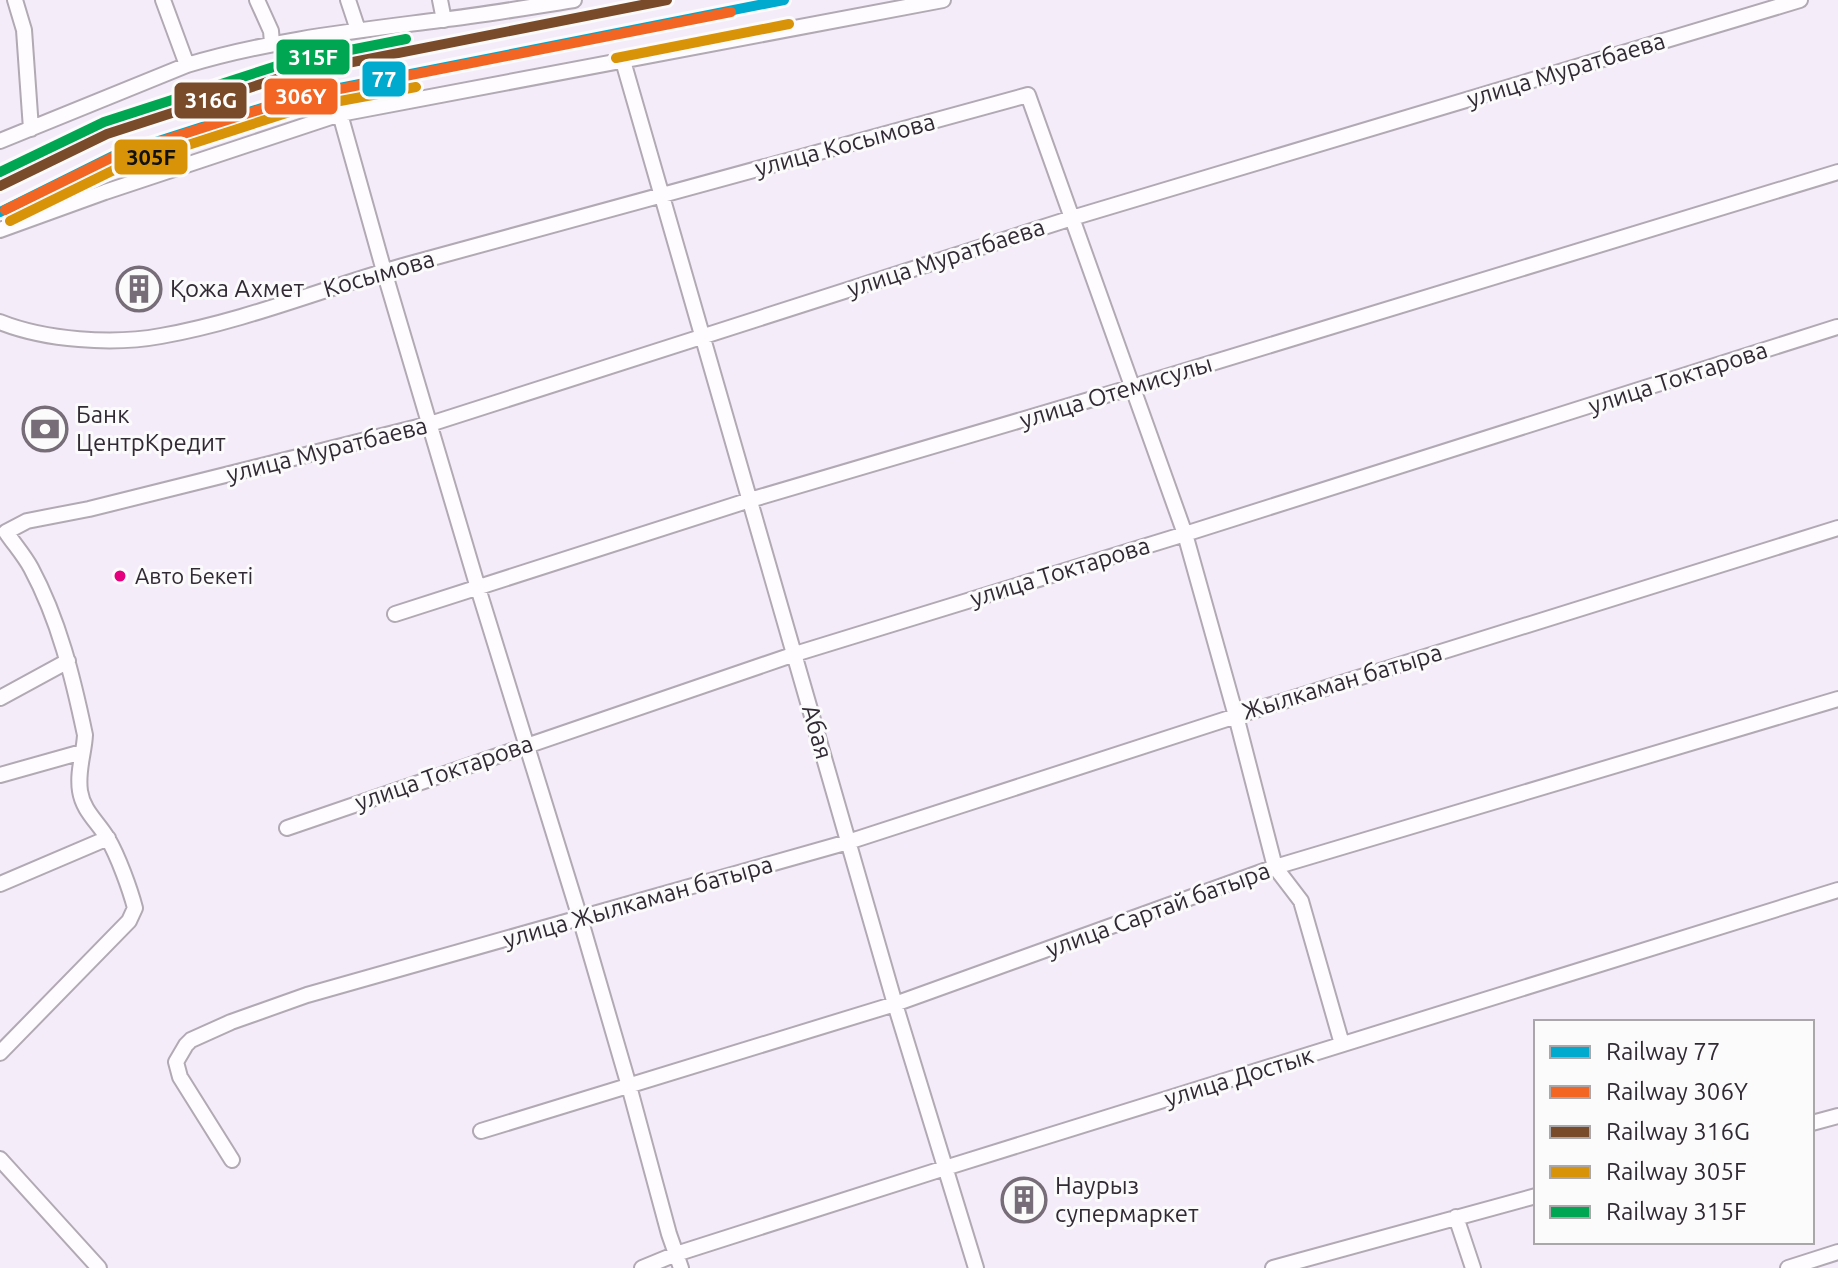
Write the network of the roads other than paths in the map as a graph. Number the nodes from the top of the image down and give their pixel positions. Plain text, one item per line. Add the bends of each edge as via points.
1 (15, 0) edge
2 (163, 0) edge
3 (257, 0) edge
4 (348, 0) edge
5 (440, 0) edge
6 (574, 0) edge
7 (943, 0) edge
8 (1800, 0) edge
9 (444, 20) junction
10 (358, 30) junction
11 (272, 43) junction
12 (623, 61) junction
13 (187, 65) junction
14 (340, 114) junction
15 (31, 129) junction
16 (0, 141) edge
17 (1838, 172) edge
18 (662, 196) junction
19 (1072, 218) junction
20 (0, 230) edge
21 (384, 271) junction
22 (2, 325) edge
23 (1837, 327) edge
24 (703, 335) junction
25 (1133, 387) junction
26 (430, 424) junction
27 (750, 500) junction
28 (1838, 528) edge
29 (3, 532) edge
30 (1185, 534) junction
31 (478, 588) junction
32 (395, 614) dead end
33 (795, 654) junction
34 (68, 661) junction
35 (0, 698) edge
36 (1838, 699) edge
37 (1236, 716) junction
38 (527, 744) junction
39 (82, 752) junction
40 (0, 775) edge
41 (287, 828) dead end
42 (108, 838) junction
43 (848, 842) junction
44 (1275, 867) junction
45 (0, 884) edge
46 (1838, 890) edge
47 (580, 918) junction
48 (895, 1004) junction
49 (1342, 1044) junction
50 (0, 1053) edge
51 (629, 1086) junction
52 (1838, 1116) edge
53 (1814, 1122) edge
54 (481, 1131) dead end
55 (0, 1159) edge
56 (232, 1160) dead end
57 (945, 1168) junction
58 (1534, 1197) edge
59 (1456, 1217) junction
60 (1838, 1252) edge
61 (678, 1261) edge
62 (99, 1268) edge
63 (642, 1268) edge
64 (976, 1268) edge
65 (1273, 1268) edge
66 (1473, 1268) edge
67 (1788, 1268) edge

1 - 15 street via 24,30
2 - 13 street
3 - 11 street
4 - 10 street
5 - 9 street
6 - 9 street
7 - 12 street
8 - 19 street, улица Муратбаева
9 - 10 street
10 - 11 street
11 - 13 street
12 - 14 street
12 - 18 street, Абая
13 - 15 street
14 - 20 street
14 - 21 street
15 - 16 street
17 - 25 street, улица Отемисулы
18 - 19 street, улица Косымова via 1028,95
18 - 21 street, Косымова
18 - 24 street, Абая
19 - 24 street, улица Муратбаева
19 - 25 street
21 - 22 street, Косымова via 158,337 56,337
21 - 26 street
23 - 30 street, улица Токтарова
24 - 26 street, улица Муратбаева
24 - 27 street, Абая
25 - 27 street, улица Отемисулы
25 - 30 street
26 - 29 street, улица Муратбаева via 27,521
26 - 31 street
27 - 31 street, улица Отемисулы
27 - 33 street, Абая
28 - 37 street, Жылкаман батыра
29 - 34 street via 38,581
30 - 33 street, улица Токтарова
30 - 37 street
31 - 32 street, улица Отемисулы
31 - 38 street
33 - 38 street, улица Токтарова
33 - 43 street, Абая
34 - 35 street
34 - 39 street via 85,735
36 - 44 street, улица Сартай батыра
37 - 43 street, Жылкаман батыра
37 - 44 street
38 - 41 street, улица Токтарова
38 - 47 street
39 - 40 street
39 - 42 street via 80,792 87,812
42 - 45 street
42 - 50 street via 132,896 135,908 129,921
43 - 47 street, улица Жылкаман батыра
43 - 48 street, Абая
44 - 48 street, улица Сартай батыра
44 - 49 street via 1301,901
46 - 49 street, улица Достык
47 - 51 street
47 - 56 street, улица Жылкаман батыра via 307,995 191,1040 176,1062 180,1077
48 - 51 street, улица Сартай батыра
48 - 57 street, Абая
49 - 57 street, улица Достык
51 - 54 street, улица Сартай батыра
51 - 61 street
52 - 53 street
55 - 62 street
57 - 61 street, улица Достык
57 - 64 street, Абая
58 - 59 street
59 - 65 street
59 - 66 street
60 - 67 street
61 - 63 street, улица Достык

